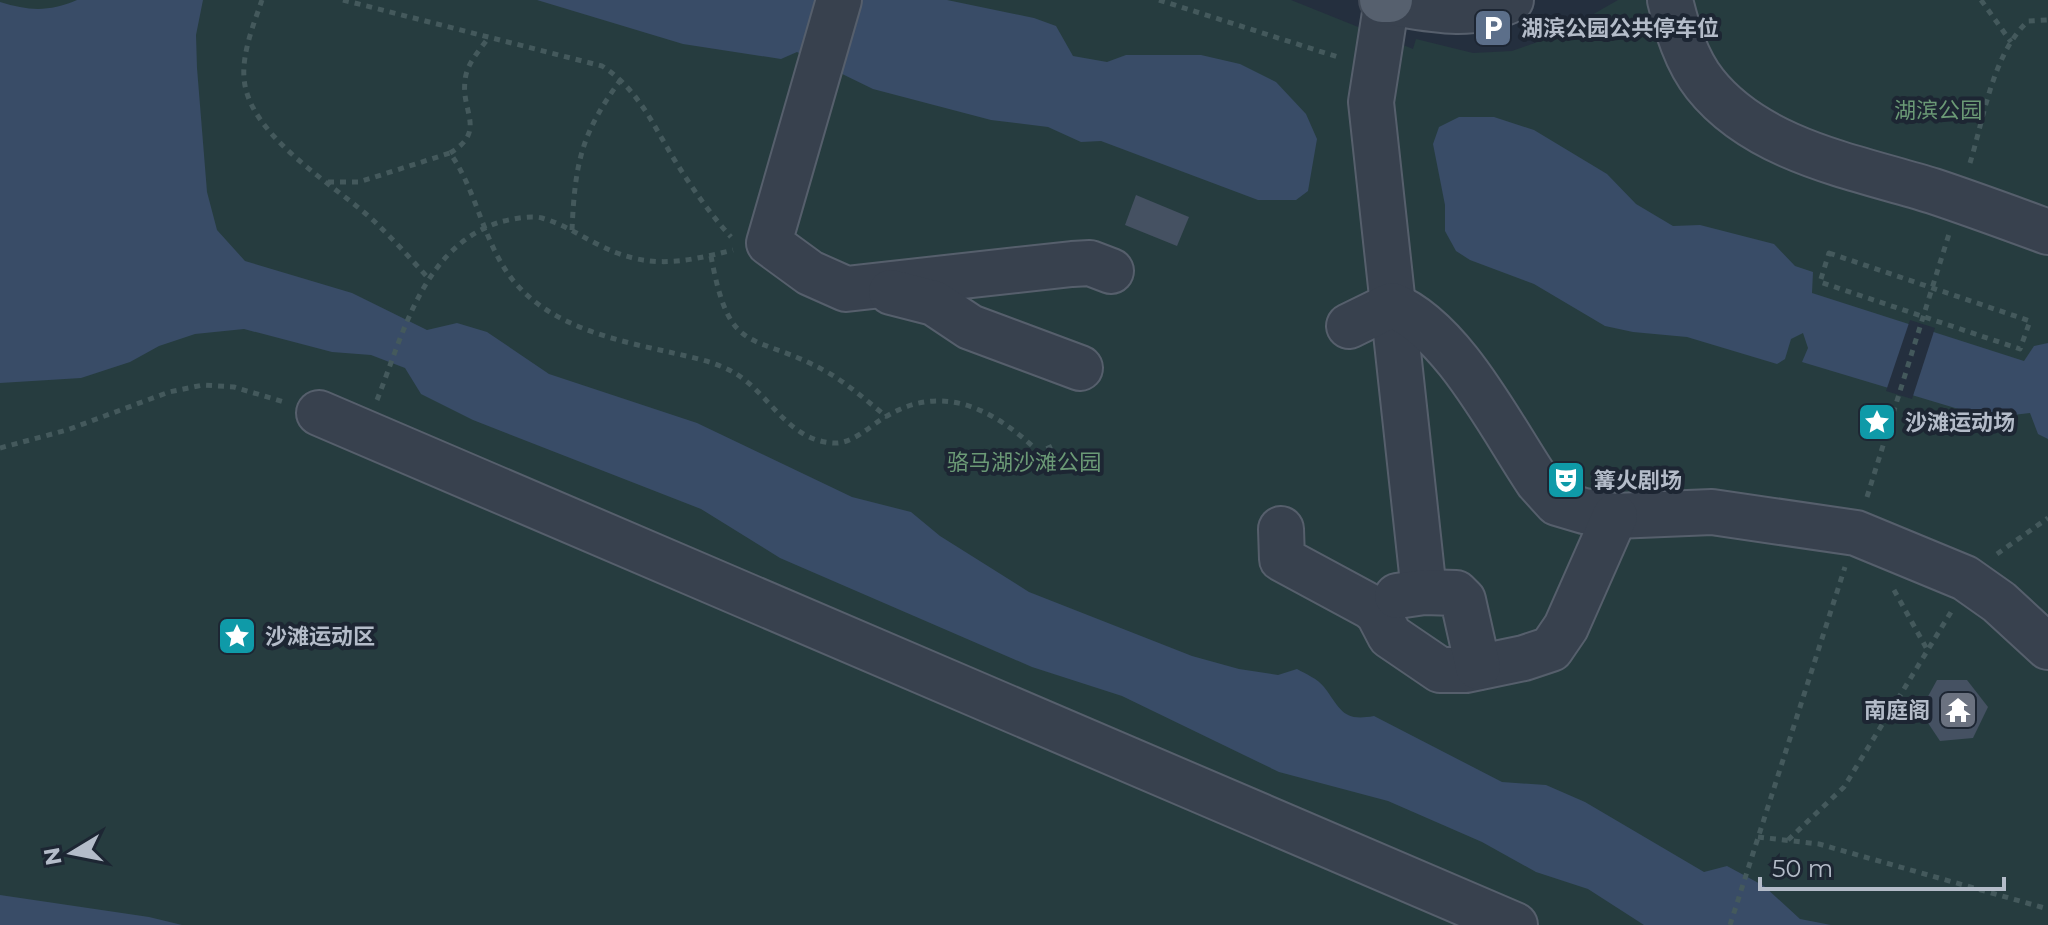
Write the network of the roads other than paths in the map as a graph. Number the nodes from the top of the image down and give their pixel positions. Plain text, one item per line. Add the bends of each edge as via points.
1 (839, 0) edge
2 (1387, 0) edge
3 (1511, 0) edge
4 (1670, 0) edge
5 (2048, 232) edge
6 (1111, 271) dead end
7 (877, 288) junction
8 (1392, 305) junction
9 (1349, 326) dead end
10 (1080, 368) dead end
11 (319, 413) road end
12 (1615, 516) junction
13 (1281, 529) dead end
14 (1424, 592) junction
15 (1378, 613) junction
16 (2048, 647) edge
17 (1478, 667) junction
18 (1515, 925) edge

1 - 7 lane via 769,243 810,273 846,289
2 - 3 lane via 1456,11 1480,11
2 - 8 lane via 1371,102
4 - 5 lane via 1678,35 1705,84 1745,119 1790,147
6 - 7 lane via 1090,263 1072,264
7 - 10 lane via 934,303 970,327
8 - 9 lane
8 - 12 lane via 1441,338 1557,503
8 - 14 lane
11 - 18 lane
12 - 16 lane via 1712,512 1856,533 1974,584
12 - 17 lane via 1551,649
13 - 15 lane via 1282,559
14 - 15 lane via 1391,597
14 - 17 lane via 1456,593 1463,600
15 - 17 lane via 1390,636 1440,670

